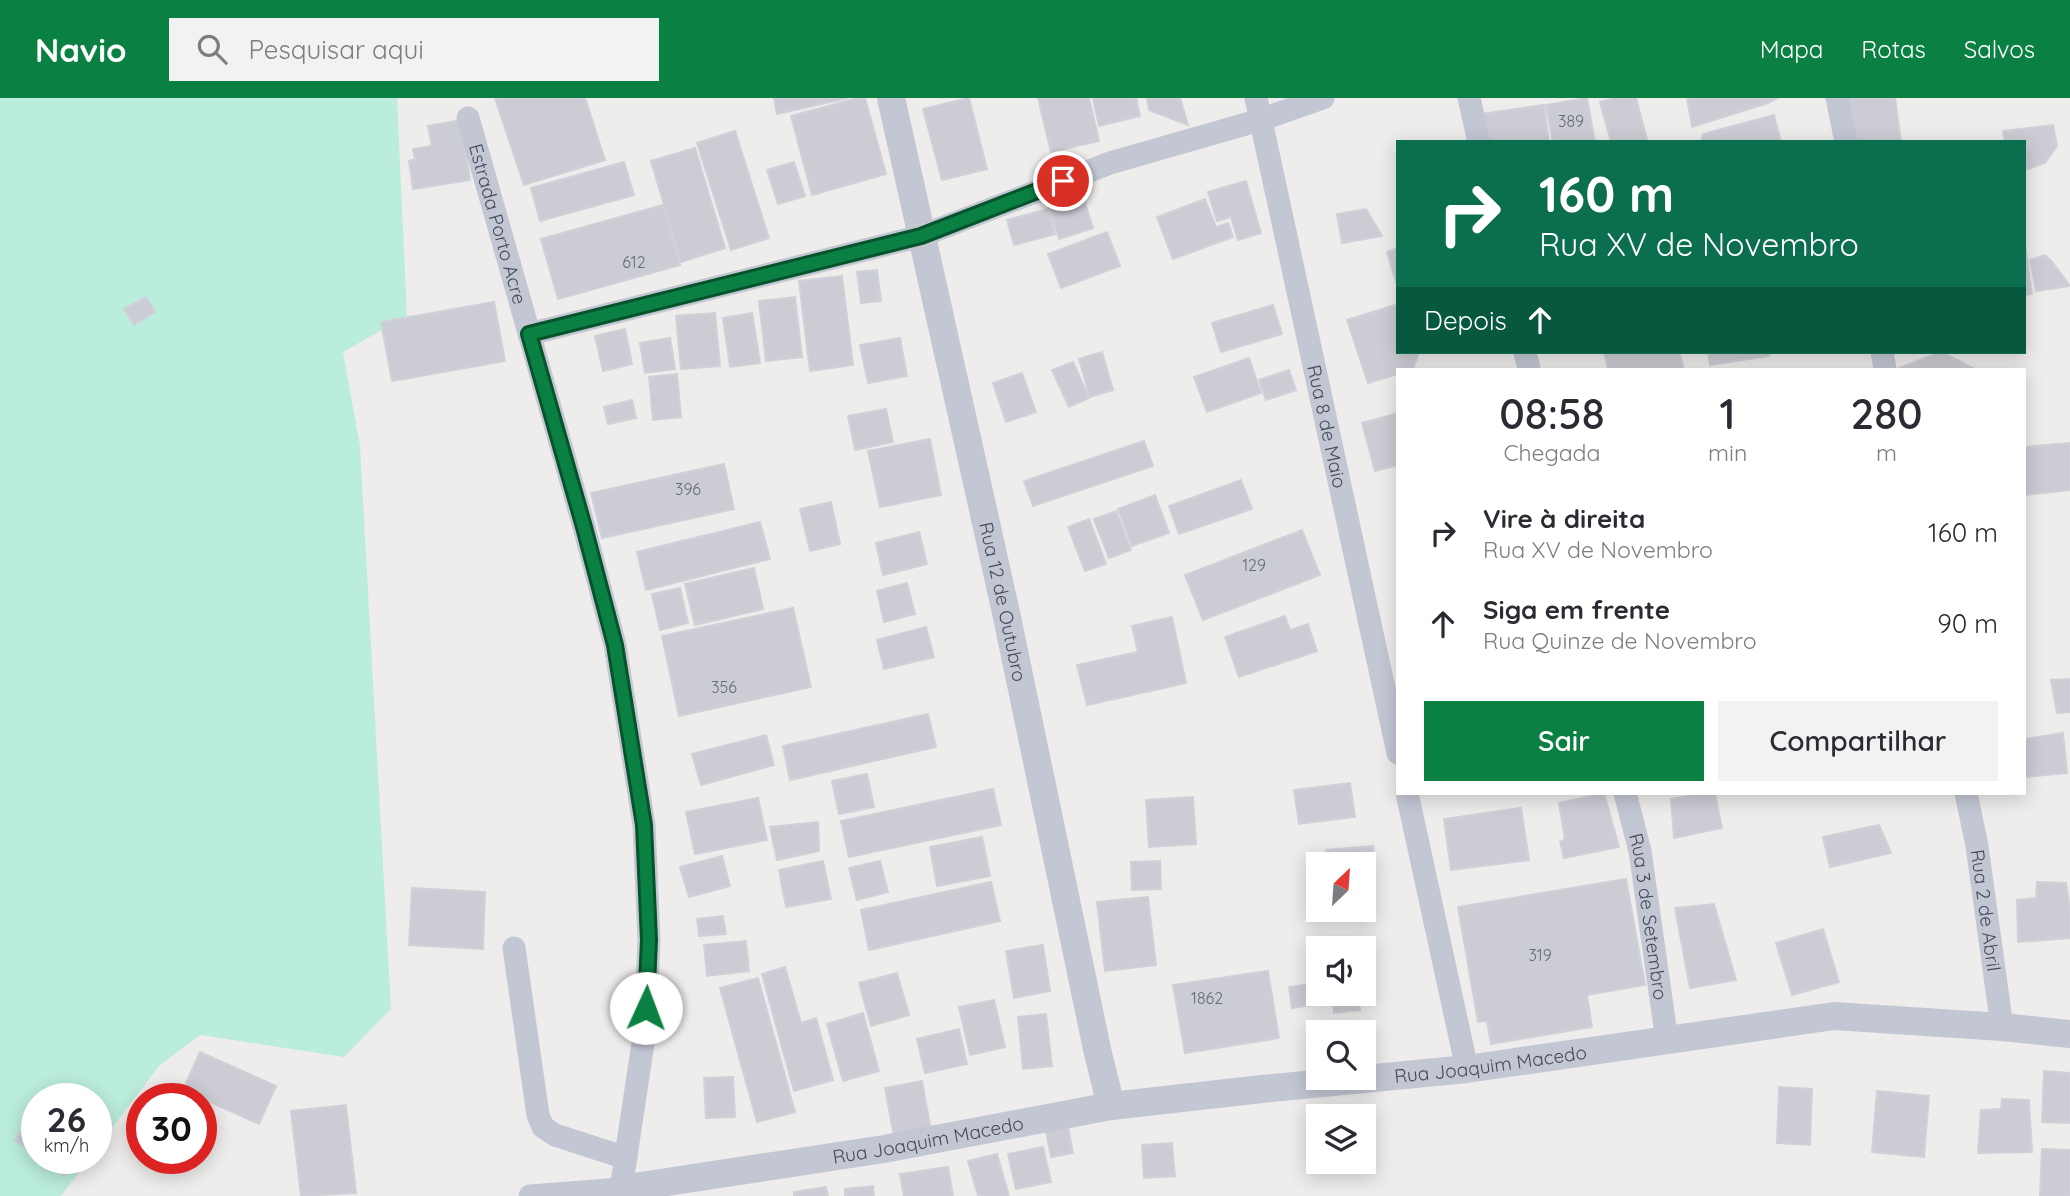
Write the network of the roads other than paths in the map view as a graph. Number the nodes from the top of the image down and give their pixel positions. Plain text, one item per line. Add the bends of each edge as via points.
1 (891, 98) edge
2 (1323, 98) edge
3 (1469, 98) edge
4 (1837, 98) edge
5 (1258, 109) edge
6 (468, 118) dead end
7 (1479, 140) edge
8 (1846, 140) edge
9 (921, 236) junction
10 (529, 334) junction
11 (1396, 744) edge
12 (1407, 795) edge
13 (1626, 795) edge
14 (1966, 795) edge
15 (514, 948) dead end
16 (2002, 1027) junction
17 (2070, 1034) edge
18 (1667, 1041) junction
19 (1467, 1069) junction
20 (1111, 1107) junction
21 (626, 1158) junction
22 (620, 1193) edge
23 (530, 1196) edge

1 - 9 street, Rua 12 de Outubro
2 - 5 street
3 - 7 street
4 - 8 street
5 - 9 street
5 - 11 street, Rua 8 de Maio
6 - 10 street, Estrada Porto Acre
9 - 10 street
9 - 20 street, Rua 12 de Outubro
10 - 21 street, Estrada Porto Acre via 615,645 644,825 649,940 645,1030
12 - 19 street
13 - 18 street, Rua 3 de Setembro via 1640,851
14 - 16 street, Rua 2 de Abril
15 - 21 street via 543,1126 555,1135
16 - 17 street, Rua Joaquim Macedo
16 - 18 street, Rua Joaquim Macedo via 1834,1016
18 - 19 street, Rua Joaquim Macedo
19 - 20 street, Rua Joaquim Macedo
20 - 22 street, Rua Joaquim Macedo
21 - 22 street, Estrada Porto Acre
22 - 23 street

